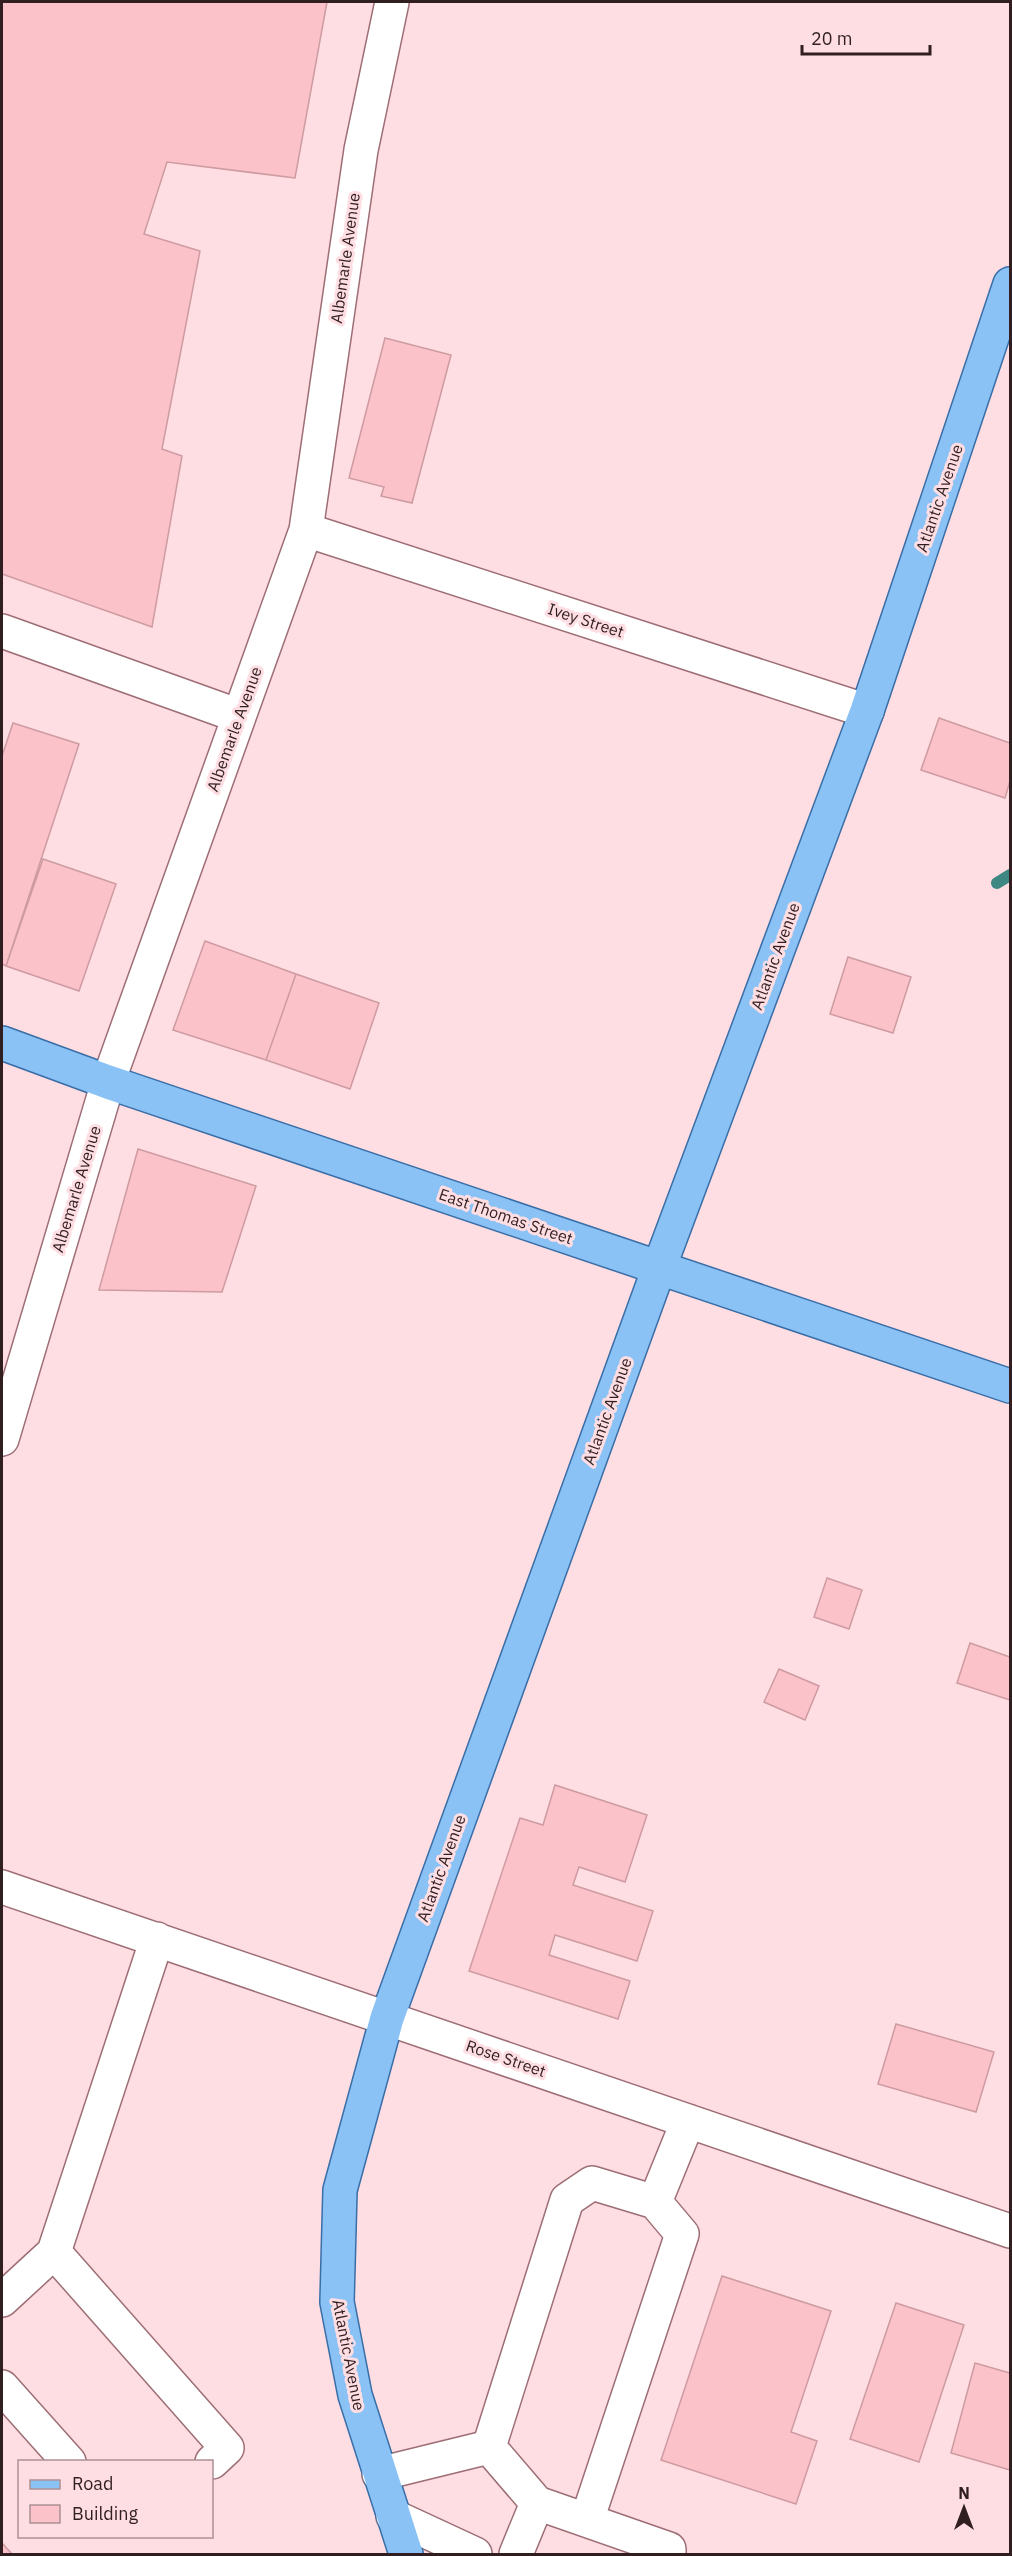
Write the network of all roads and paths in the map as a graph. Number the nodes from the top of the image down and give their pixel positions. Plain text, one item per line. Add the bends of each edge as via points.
1 (392, 2) edge
2 (1011, 284) edge
3 (306, 530) junction
4 (2, 632) edge
5 (867, 711) junction
6 (239, 716) junction
7 (2, 1043) edge
8 (108, 1082) junction
9 (659, 1268) junction
10 (1011, 1386) edge
11 (2, 1439) edge
12 (2, 1887) edge
13 (157, 1940) junction
14 (387, 2018) junction
15 (688, 2121) junction
16 (656, 2202) junction
17 (1011, 2231) edge
18 (54, 2252) junction
19 (2, 2300) edge
20 (2, 2387) edge
21 (489, 2447) junction
22 (67, 2460) edge
23 (213, 2461) edge
24 (379, 2474) junction
25 (537, 2503) junction
26 (393, 2516) junction
27 (587, 2520) junction
28 (406, 2554) edge
29 (476, 2554) edge
30 (516, 2554) edge
31 (669, 2554) edge

1 - 3 street, Albemarle Avenue via 361,150
2 - 5 main road, Atlantic Avenue
3 - 5 street, Ivey Street
3 - 6 street, Albemarle Avenue
4 - 6 street
5 - 9 main road, Atlantic Avenue
6 - 8 street, Albemarle Avenue
7 - 8 main road, East Thomas Street
8 - 9 main road, East Thomas Street
8 - 11 street, Albemarle Avenue
9 - 10 main road, East Thomas Street
9 - 14 main road, Atlantic Avenue
12 - 13 street, Rose Street
13 - 14 street, Rose Street
13 - 18 street
14 - 15 street, Rose Street
14 - 24 main road, Atlantic Avenue via 340,2190 337,2302 354,2395
15 - 16 street
15 - 17 street, Rose Street
16 - 21 street via 592,2183 567,2200
16 - 27 street via 682,2234
18 - 19 street
18 - 23 street via 227,2448
20 - 22 street
21 - 24 street
21 - 25 street
24 - 26 main road, Atlantic Avenue
25 - 27 street
25 - 30 street
26 - 28 main road, Atlantic Avenue
26 - 29 street
27 - 31 street via 669,2549

